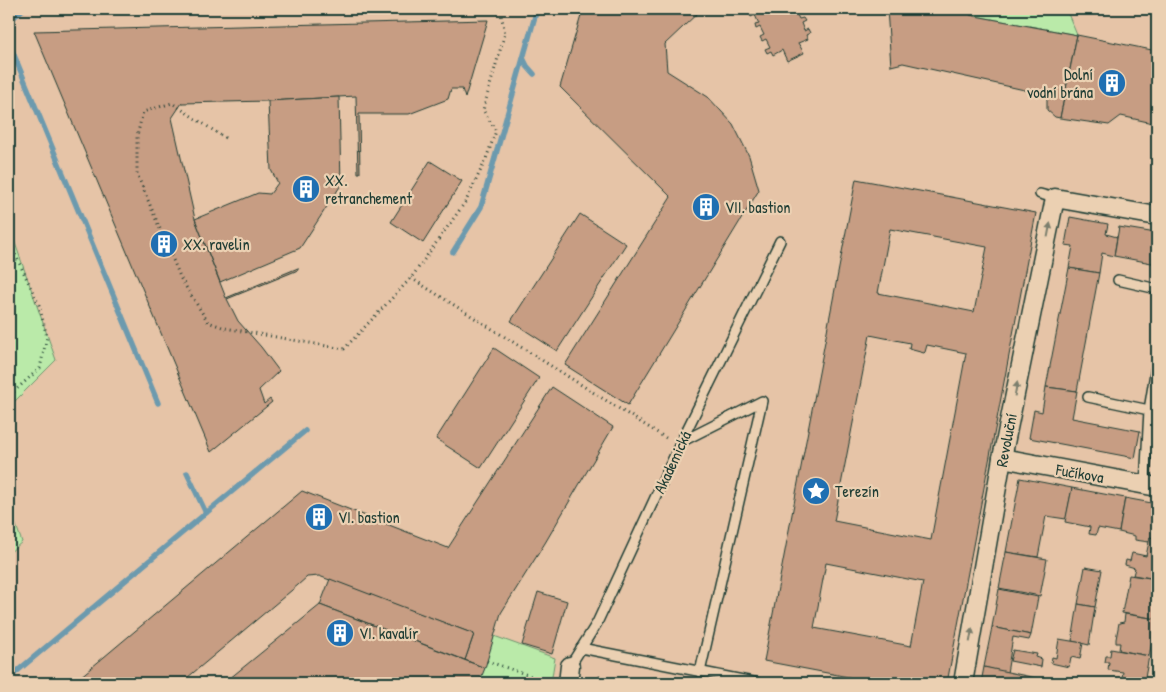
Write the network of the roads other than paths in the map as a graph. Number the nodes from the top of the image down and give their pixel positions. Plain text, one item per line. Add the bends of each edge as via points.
1 (1157, 212) edge
2 (780, 241) dead end
3 (1118, 280) dead end
4 (1157, 289) edge
5 (1157, 361) edge
6 (1088, 397) dead end
7 (1148, 410) junction
8 (680, 444) junction
9 (1002, 458) junction
10 (1151, 486) edge
11 (581, 648) junction
12 (570, 666) joint
13 (700, 672) junction
14 (568, 683) edge
15 (758, 683) edge
16 (963, 683) edge

9 -> 1 street, Revoluční via 1048,196
2 - 8 lane, Akademická
3 - 4 lane
5 - 7 lane
6 - 7 lane
7 - 10 lane
8 - 11 lane, Akademická via 597,623
8 - 13 lane via 762,401
9 - 10 street, Fučíkova
16 -> 9 street, Revoluční
11 - 12 lane, Akademická
11 - 13 lane
12 - 14 street, Akademická
13 - 15 lane

